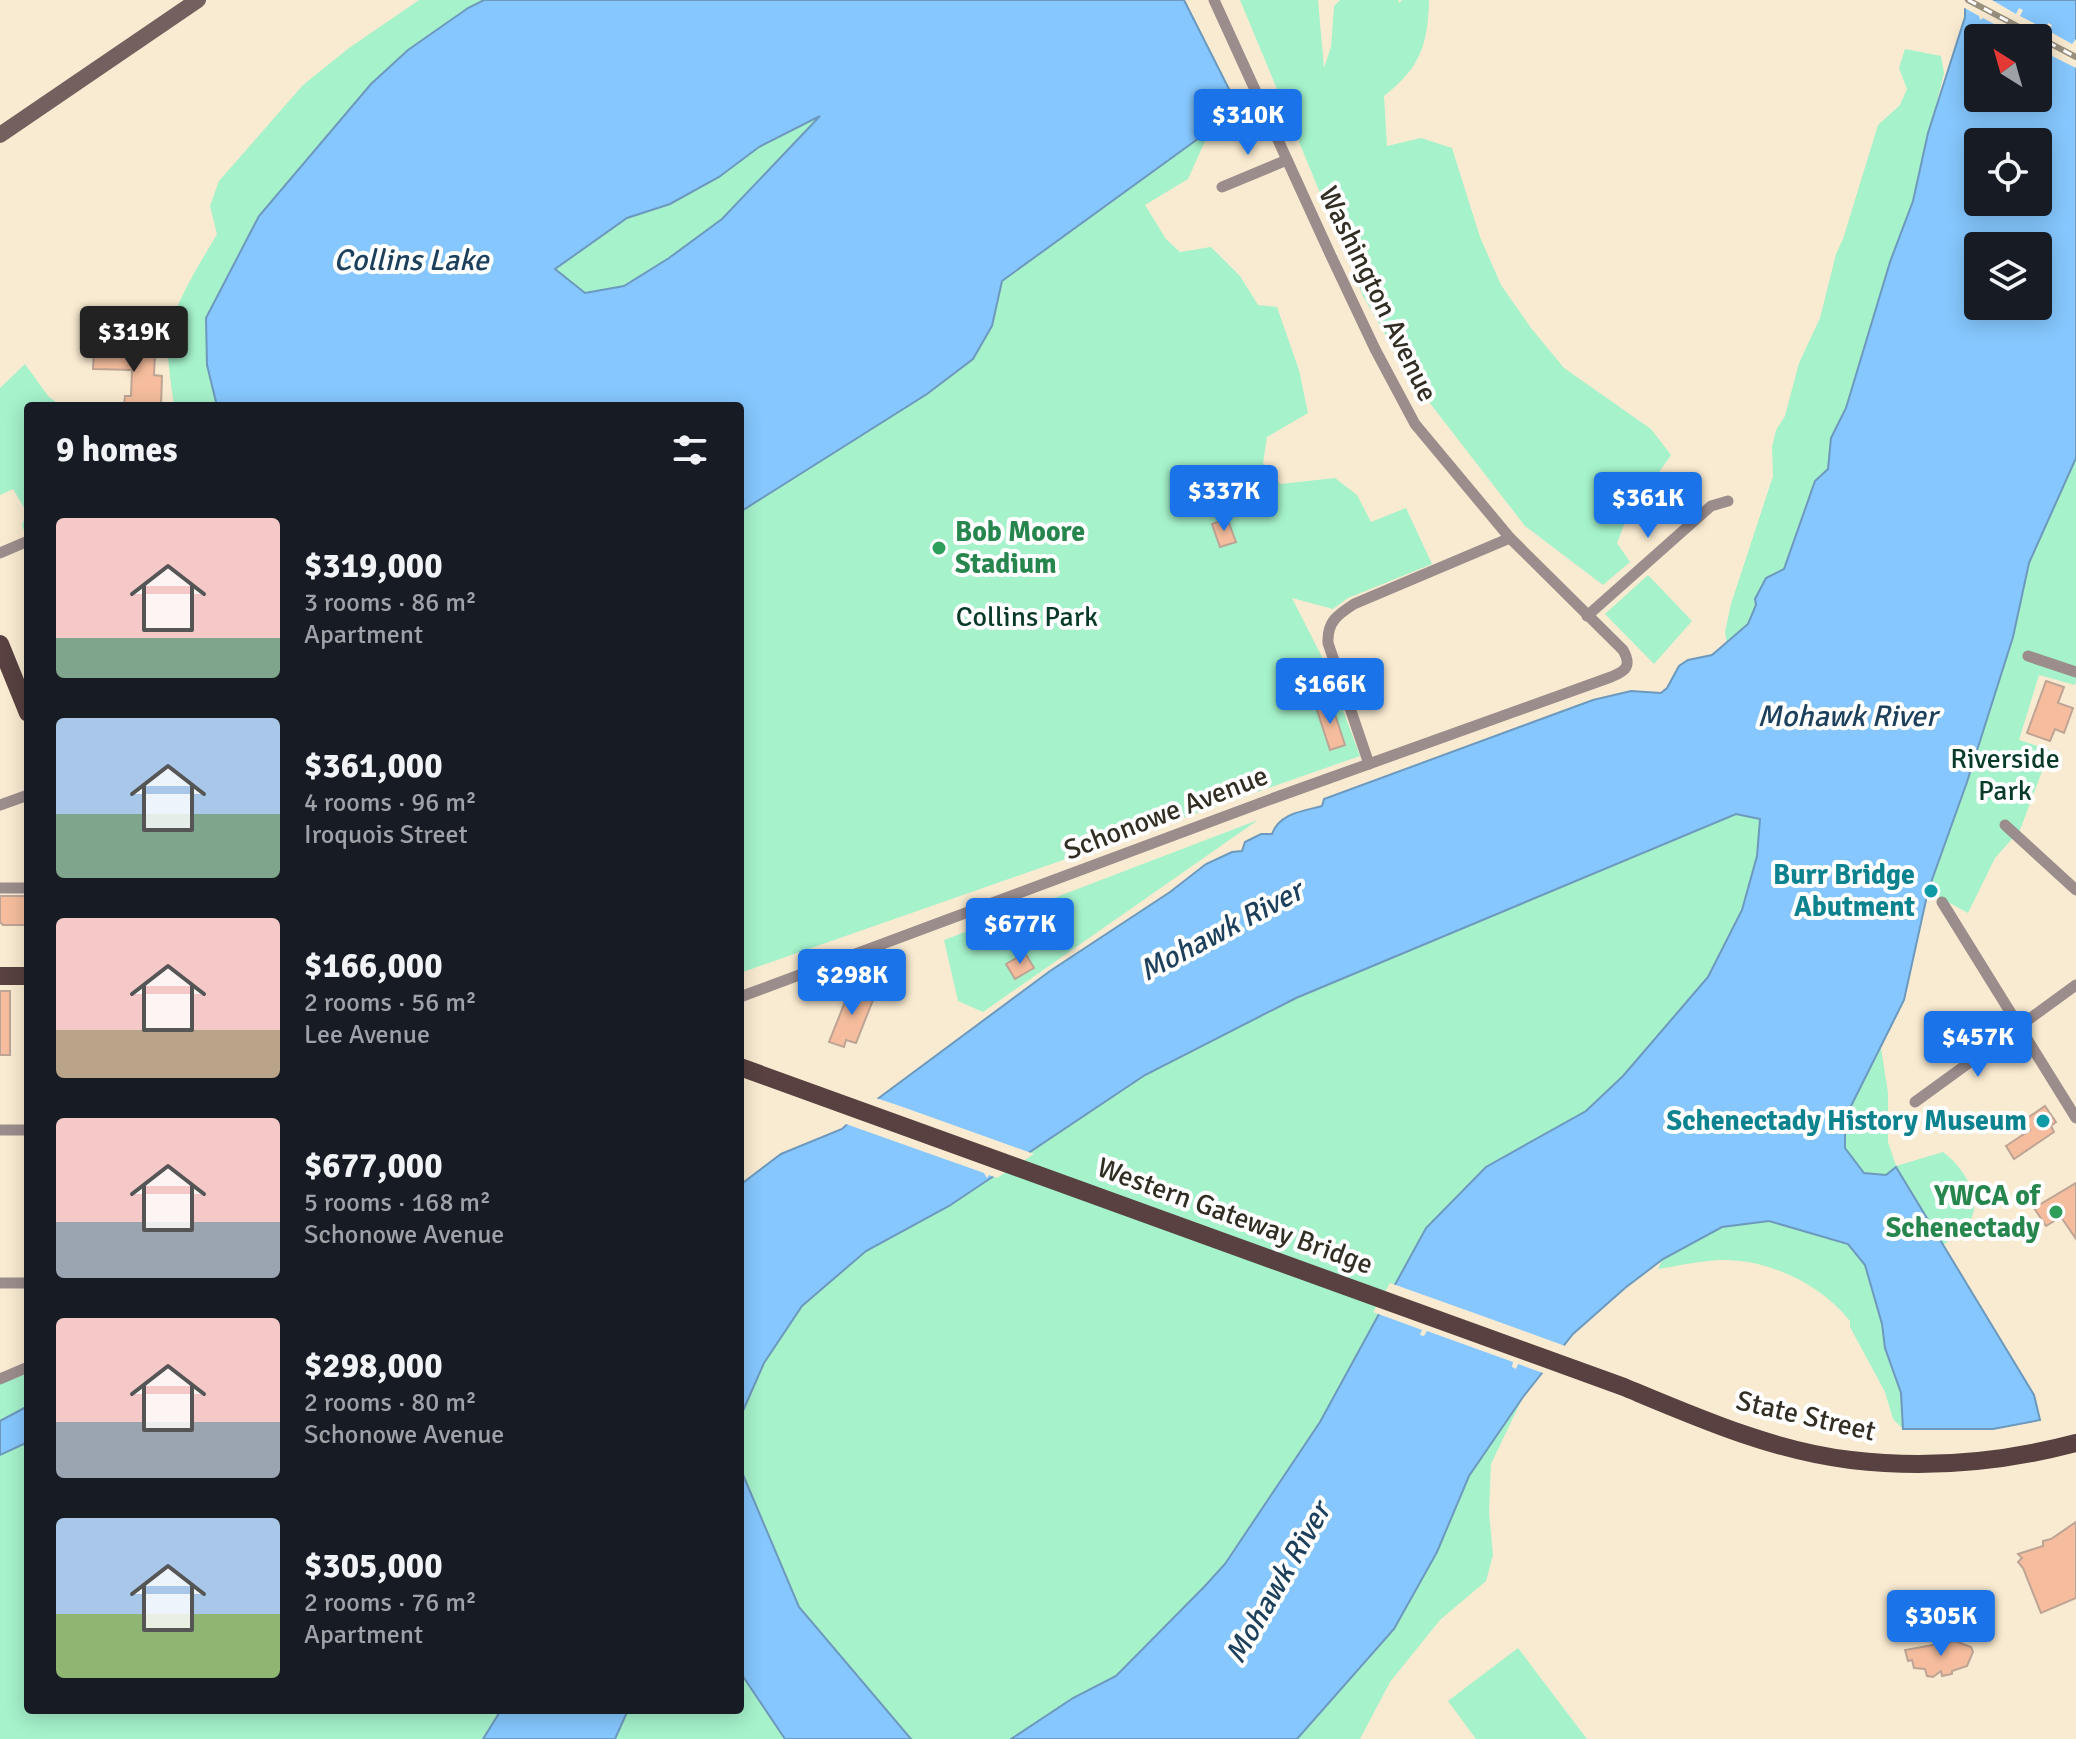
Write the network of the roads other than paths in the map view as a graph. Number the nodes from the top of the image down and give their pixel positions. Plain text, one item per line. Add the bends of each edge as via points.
1 (198, 0) edge
2 (1214, 0) edge
3 (0, 135) edge
4 (1287, 160) junction
5 (1222, 187) dead end
6 (1728, 501) dead end
7 (1510, 538) junction
8 (24, 543) edge
9 (0, 553) edge
10 (1587, 616) junction
11 (0, 644) edge
12 (2028, 656) dead end
13 (2076, 672) edge
14 (1611, 677) joint
15 (24, 703) edge
16 (1369, 764) junction
17 (24, 796) edge
18 (0, 805) edge
19 (2005, 825) dead end
20 (0, 888) edge
21 (24, 888) edge
22 (2076, 890) edge
23 (1942, 902) dead end
24 (0, 976) edge
25 (24, 976) edge
26 (2076, 985) edge
27 (744, 996) edge
28 (2019, 1026) junction
29 (744, 1056) edge
30 (744, 1069) edge
31 (780, 1083) junction
32 (1915, 1102) dead end
33 (2076, 1118) edge
34 (0, 1130) edge
35 (24, 1130) edge
36 (0, 1283) edge
37 (24, 1283) edge
38 (24, 1369) edge
39 (0, 1379) edge
40 (1624, 1387) joint
41 (2076, 1443) edge

1 - 3 street
2 - 4 street, Washington Avenue
4 - 5 street
4 - 7 street, Washington Avenue via 1415,424
6 - 10 street via 1711,506
7 - 10 street, Washington Avenue
7 - 16 street via 1335,616 1327,630 1338,679
8 - 9 street
10 - 14 street, Washington Avenue via 1628,659 1624,672
11 - 15 main road
12 - 13 street
14 - 16 street, Schonowe Avenue
16 - 27 street, Schonowe Avenue
17 - 18 street
19 - 22 street
20 - 21 street
23 - 28 street
24 - 25 main road
26 - 28 street
28 - 32 street
28 - 33 street
29 - 31 main road
30 - 31 main road, Western Gateway Bridge
31 - 40 main road, Western Gateway Bridge
34 - 35 street
36 - 37 street
38 - 39 street
40 - 41 main road, State Street via 1731,1430 1850,1460 1938,1464 2038,1453

